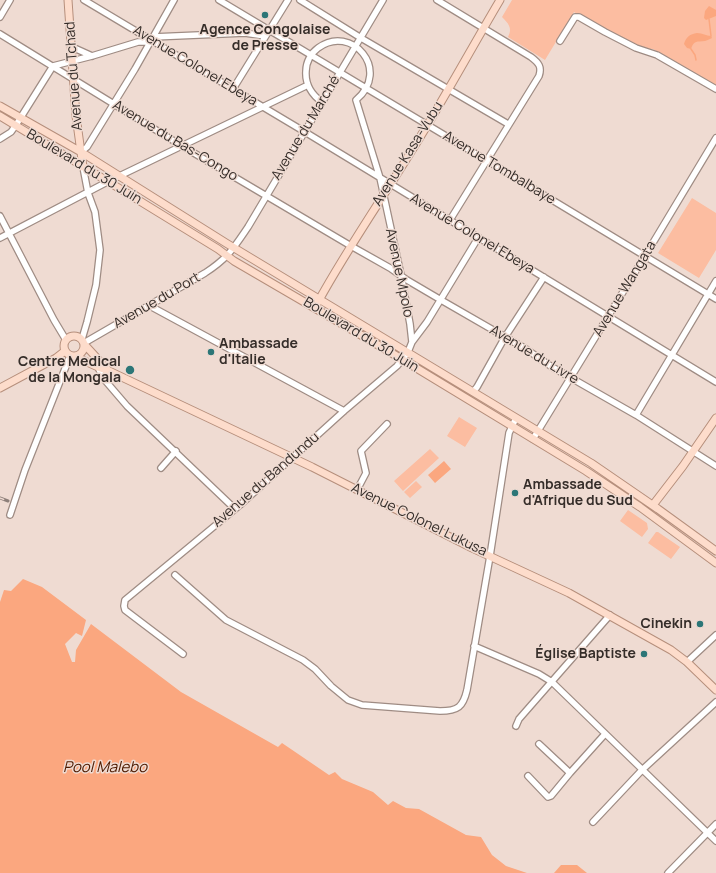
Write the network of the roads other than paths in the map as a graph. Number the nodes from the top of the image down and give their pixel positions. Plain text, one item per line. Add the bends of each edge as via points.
1 (10, 0) edge
2 (68, 0) edge
3 (84, 0) edge
4 (174, 0) edge
5 (219, 0) edge
6 (288, 0) edge
7 (300, 0) edge
8 (383, 0) edge
9 (437, 0) edge
10 (500, 0) edge
11 (91, 2) edge
12 (0, 17) edge
13 (484, 29) junction
14 (269, 30) junction
15 (0, 34) edge
16 (265, 36) junction
17 (361, 38) junction
18 (152, 39) junction
19 (560, 40) dead end
20 (356, 46) junction
21 (72, 47) junction
22 (311, 55) junction
23 (92, 56) junction
24 (73, 61) junction
25 (53, 66) junction
26 (339, 73) junction
27 (74, 79) junction
28 (308, 86) junction
29 (233, 89) junction
30 (367, 89) junction
31 (449, 89) junction
32 (716, 89) edge
33 (322, 102) junction
34 (114, 104) junction
35 (0, 106) edge
36 (264, 107) junction
37 (0, 116) edge
38 (21, 118) junction
39 (508, 124) junction
40 (16, 125) junction
41 (428, 125) junction
42 (305, 132) junction
43 (716, 138) edge
44 (0, 139) edge
45 (182, 146) junction
46 (81, 152) junction
47 (486, 160) junction
48 (83, 167) junction
49 (119, 176) junction
50 (380, 178) junction
51 (108, 181) junction
52 (390, 184) junction
53 (88, 193) junction
54 (266, 195) junction
55 (383, 195) junction
56 (0, 216) edge
57 (450, 220) junction
58 (10, 233) junction
59 (0, 238) edge
60 (478, 238) junction
61 (351, 246) junction
62 (234, 248) junction
63 (228, 256) junction
64 (645, 256) junction
65 (401, 275) junction
66 (544, 277) junction
67 (716, 281) edge
68 (708, 294) junction
69 (319, 299) junction
70 (716, 299) edge
71 (441, 300) junction
72 (150, 306) junction
73 (315, 308) junction
74 (609, 316) junction
75 (505, 337) junction
76 (66, 340) junction
77 (83, 342) junction
78 (412, 342) junction
79 (408, 352) junction
80 (70, 354) junction
81 (671, 354) junction
82 (403, 360) junction
83 (98, 367) junction
84 (109, 371) junction
85 (571, 378) junction
86 (716, 382) edge
87 (0, 388) edge
88 (473, 392) junction
89 (344, 410) junction
90 (636, 415) junction
91 (516, 418) junction
92 (716, 418) edge
93 (387, 424) dead end
94 (512, 426) junction
95 (538, 430) junction
96 (533, 438) junction
97 (176, 451) junction
98 (693, 451) junction
99 (292, 458) junction
100 (716, 466) edge
101 (161, 468) dead end
102 (357, 490) junction
103 (653, 505) junction
104 (235, 509) junction
105 (10, 515) dead end
106 (716, 551) edge
107 (490, 556) junction
108 (716, 563) edge
109 (175, 575) dead end
110 (610, 615) junction
111 (716, 635) edge
112 (474, 646) junction
113 (183, 654) dead end
114 (687, 662) junction
115 (552, 682) junction
116 (716, 690) edge
117 (716, 702) edge
118 (516, 726) dead end
119 (604, 734) junction
120 (539, 744) dead end
121 (642, 770) junction
122 (570, 773) junction
123 (528, 776) dead end
124 (593, 822) dead end
125 (716, 824) edge
126 (707, 833) junction
127 (716, 841) edge
128 (668, 873) edge

1 - 12 street
2 - 21 main road, Avenue du Tchad
3 - 11 street, Avenue Colonel Ebeya
4 - 18 street
5 - 14 street, Avenue Tombalbaye
6 - 14 street
7 - 17 street
8 - 17 street, Avenue du Marché
9 - 13 street
10 - 13 main road, Avenue Kasa-Vubu
11 - 18 street, Avenue Colonel Ebeya
13 - 31 main road, Avenue Kasa-Vubu
13 - 39 street via 531,57 538,62 540,68 538,76
14 - 16 street
14 - 22 street, Avenue Tombalbaye
15 - 25 street, Avenue du Bas-Congo
16 - 18 street via 245,32
16 - 29 street
17 - 20 street, Avenue du Marché
17 - 31 street
18 - 23 street
18 - 29 street, Avenue Colonel Ebeya
18 - 34 street
19 - 32 street via 574,17 579,17 629,45 656,55
20 - 22 street via 335,41 322,45
20 - 26 street, Avenue du Marché
20 - 30 street via 370,66
21 - 23 street
21 - 24 main road, Avenue du Tchad
22 - 26 street, Avenue Tombalbaye
22 - 28 street via 305,73
23 - 24 street
24 - 25 street
24 - 27 main road, Avenue du Tchad
25 - 27 street, Avenue du Bas-Congo
25 - 38 street
26 - 30 street, Avenue Tombalbaye
26 - 33 street, Avenue du Marché
27 - 34 street, Avenue du Bas-Congo
27 - 46 main road, Avenue du Tchad
28 - 33 street
28 - 36 street
29 - 36 street, Avenue Colonel Ebeya
30 - 41 street, Avenue Tombalbaye
30 - 50 street, Avenue Mpolo via 356,100
31 - 39 street
31 - 41 main road, Avenue Kasa-Vubu
33 - 42 street, Avenue du Marché
34 - 45 street, Avenue du Bas-Congo
34 - 46 street
35 - 38 main road, Boulevard du 30 Juin
36 - 42 street, Avenue Colonel Ebeya
36 - 45 street
37 - 40 main road, Boulevard du 30 Juin
38 - 40 street
38 - 46 main road, Boulevard du 30 Juin
39 - 47 street
40 - 44 street
40 - 48 main road, Boulevard du 30 Juin
41 - 47 street, Avenue Tombalbaye
41 - 52 main road, Avenue Kasa-Vubu
42 - 50 street, Avenue Colonel Ebeya
42 - 54 street, Avenue du Marché
43 - 64 street, Avenue Wangata
45 - 49 street
45 - 54 street, Avenue du Bas-Congo
46 - 48 main road, Avenue du Tchad
46 - 49 main road, Boulevard du 30 Juin
47 - 57 street
47 - 64 street, Avenue Tombalbaye
48 - 51 main road, Boulevard du 30 Juin
48 - 53 street
49 - 51 street
49 - 62 main road, Boulevard du 30 Juin
50 - 52 street, Avenue Colonel Ebeya
50 - 55 street, Avenue Mpolo
51 - 53 street
51 - 63 main road, Boulevard du 30 Juin
52 - 55 main road, Avenue Kasa-Vubu
52 - 57 street, Avenue Colonel Ebeya
53 - 58 street
53 - 77 street via 95,212 100,250 96,285
54 - 61 street, Avenue du Bas-Congo
54 - 62 street, Avenue du Marché
55 - 61 main road, Avenue Kasa-Vubu
55 - 65 street, Avenue Mpolo
56 - 58 street
57 - 60 street, Avenue Colonel Ebeya
58 - 59 street
58 - 76 street
60 - 66 street, Avenue Colonel Ebeya
60 - 71 street
61 - 65 street, Avenue du Livre
61 - 69 main road, Avenue Kasa-Vubu
62 - 63 street, Avenue du Marché
62 - 69 main road, Boulevard du 30 Juin
63 - 72 street, Avenue du Port
63 - 73 main road, Boulevard du 30 Juin
64 - 68 street, Avenue Tombalbaye
64 - 74 street, Avenue Wangata
65 - 71 street, Avenue du Livre
65 - 78 street, Avenue Mpolo
66 - 74 street, Avenue Colonel Ebeya
66 - 75 street
67 - 68 street
68 - 70 street, Avenue Tombalbaye
68 - 81 street
69 - 73 main road, Avenue Kasa-Vubu
69 - 79 main road, Boulevard du 30 Juin
71 - 75 street, Avenue du Livre
71 - 78 street
72 - 77 street, Avenue du Port
72 - 89 street
73 - 82 main road, Boulevard du 30 Juin
74 - 81 street, Avenue Colonel Ebeya
74 - 85 street, Avenue Wangata
75 - 85 street, Avenue du Livre
75 - 88 street
76 - 77 main road via 76,336
76 - 80 main road via 64,345
77 - 80 main road via 83,352
77 - 84 main road, Avenue Colonel Lukusa
78 - 79 street, Avenue Mpolo
79 - 82 street, Avenue Mpolo
79 - 88 main road, Boulevard du 30 Juin
80 - 83 main road, Avenue Colonel Lukusa
80 - 87 main road via 56,358
80 - 105 street
81 - 86 street, Avenue Colonel Ebeya
81 - 90 street
82 - 89 street, Avenue du Bandundu
82 - 94 main road, Boulevard du 30 Juin
83 - 84 main road, Avenue Colonel Lukusa
83 - 97 street via 107,383 128,406
84 - 99 main road, Avenue Colonel Lukusa
85 - 90 street, Avenue du Livre
85 - 95 street, Avenue Wangata
88 - 91 main road, Boulevard du 30 Juin
89 - 99 street, Avenue du Bandundu
90 - 98 street, Avenue du Livre
91 - 94 street
91 - 95 main road, Boulevard du 30 Juin
92 - 98 main road
93 - 102 street via 360,451 366,473
94 - 96 main road, Boulevard du 30 Juin
94 - 107 street
95 - 96 street, Avenue Wangata
95 - 103 main road, Boulevard du 30 Juin
96 - 108 main road, Boulevard du 30 Juin via 640,507
97 - 101 street
97 - 104 street
98 - 100 street, Avenue du Livre
98 - 103 main road
99 - 102 main road, Avenue Colonel Lukusa
99 - 104 street, Avenue du Bandundu
102 - 107 main road, Avenue Colonel Lukusa
103 - 106 main road, Boulevard du 30 Juin
104 - 113 street, Avenue du Bandundu via 124,603 125,610
107 - 110 main road, Avenue Colonel Lukusa
107 - 112 street
109 - 112 street via 226,620 303,660 339,693 358,705 440,711 455,709 463,704 466,697
110 - 114 main road, Avenue Colonel Lukusa via 664,645
110 - 115 street
111 - 114 street
112 - 115 street
114 - 116 main road, Avenue Colonel Lukusa
115 - 118 street
115 - 119 street
117 - 121 street
119 - 121 street
119 - 122 street
120 - 122 street
121 - 124 street
121 - 126 street
122 - 123 street via 548,797
125 - 126 street
126 - 127 street
126 - 128 street

